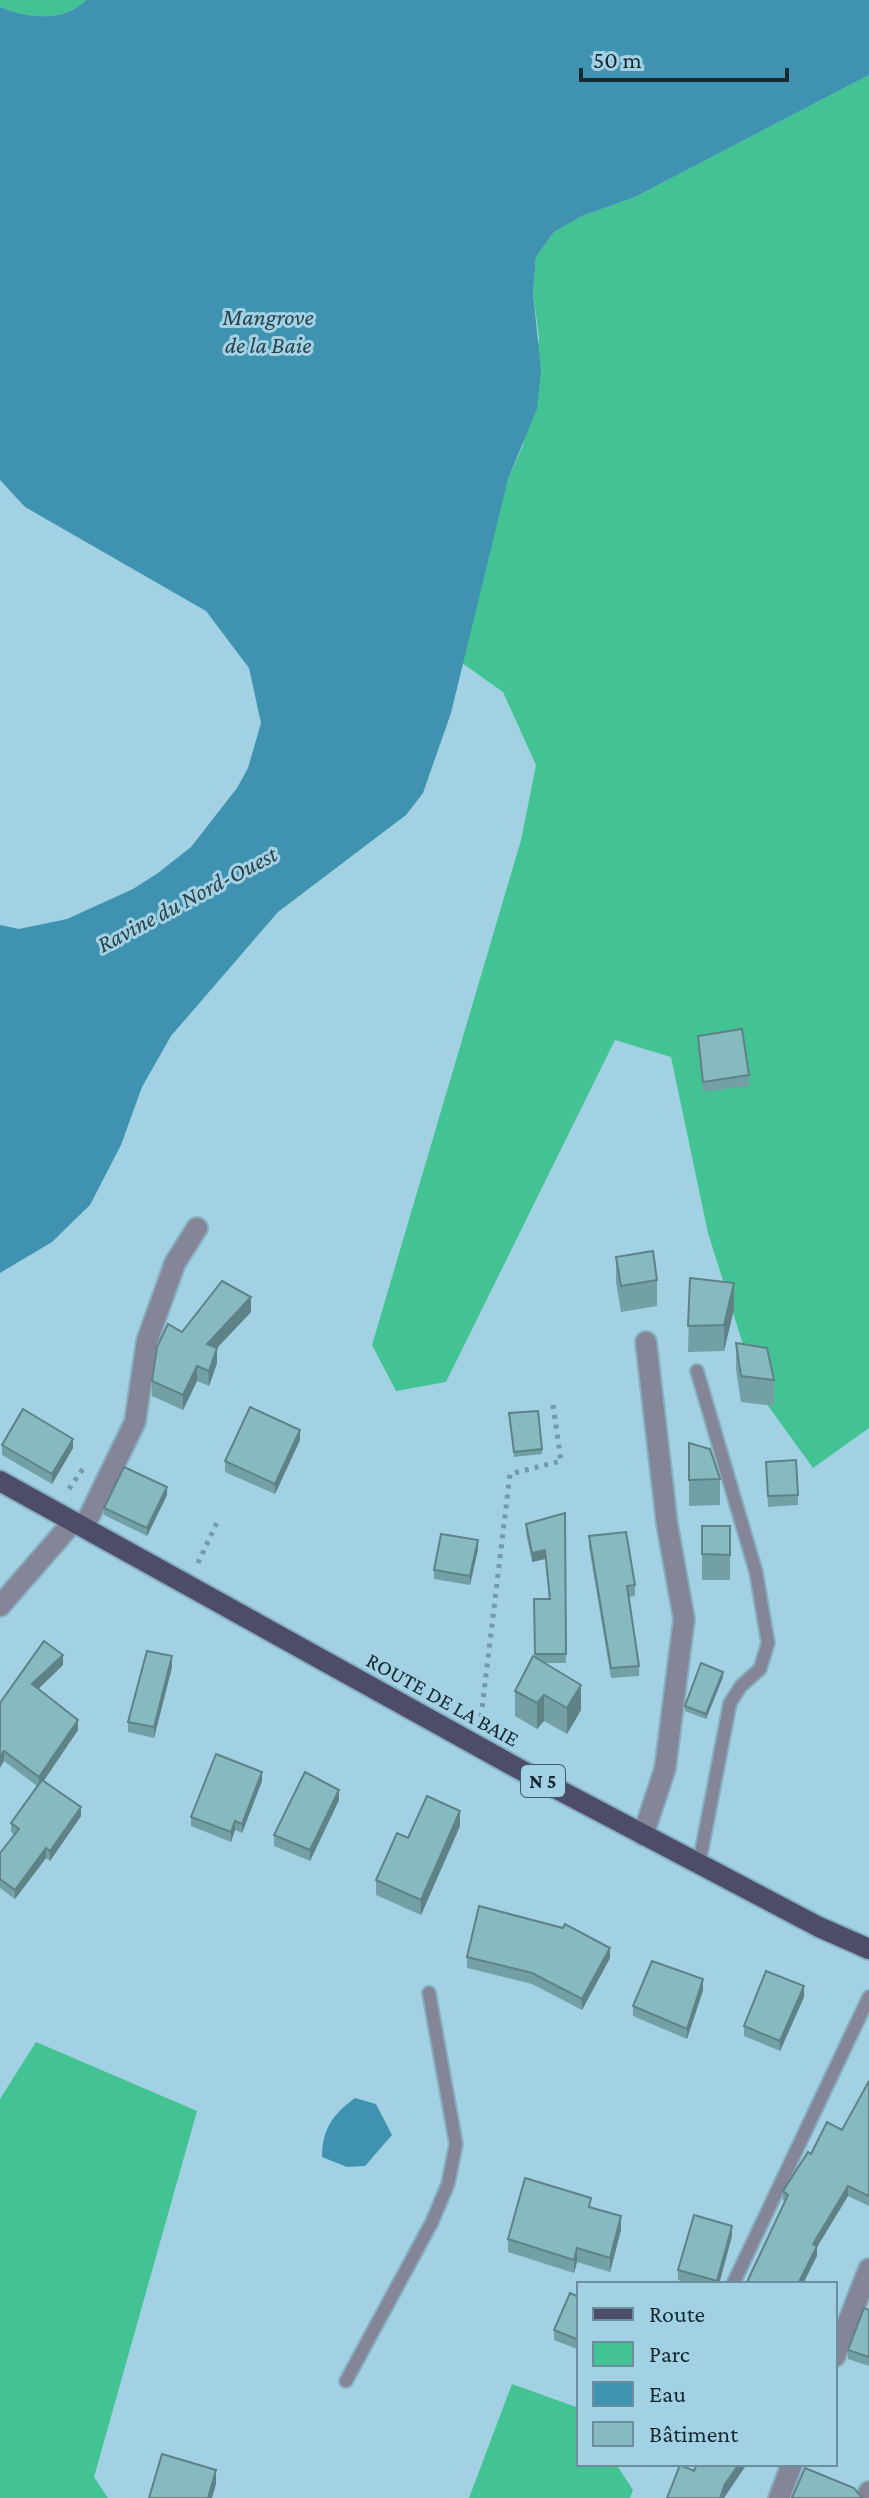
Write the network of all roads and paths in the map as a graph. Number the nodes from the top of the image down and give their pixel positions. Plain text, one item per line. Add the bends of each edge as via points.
1 (197, 1228) dead end
2 (646, 1342) dead end
3 (697, 1371) dead end
4 (553, 1405) dead end
5 (0, 1481) edge
6 (219, 1518) dead end
7 (78, 1525) junction
8 (198, 1563) dead end
9 (0, 1606) edge
10 (481, 1717) dead end
11 (643, 1835) junction
12 (699, 1864) junction
13 (869, 1949) edge
14 (429, 1993) dead end
15 (869, 1997) edge
16 (869, 2269) edge
17 (734, 2282) edge
18 (837, 2351) edge
19 (346, 2381) dead end
20 (791, 2466) edge
21 (779, 2498) edge

1 - 7 street via 175,1263 147,1341 135,1422
2 - 11 street via 684,1619 665,1769
3 - 12 lane via 756,1572 768,1643 760,1669 730,1703
4 - 10 path via 561,1461 510,1474
5 - 7 main road, ROUTE DE LA BAIE / N 5
6 - 8 path
7 - 9 street
7 - 11 main road, ROUTE DE LA BAIE / N 5
11 - 12 main road, ROUTE DE LA BAIE / N 5
12 - 13 main road, ROUTE DE LA BAIE / N 5
14 - 19 lane via 456,2144 448,2184
15 - 17 lane
16 - 18 street
20 - 21 street

